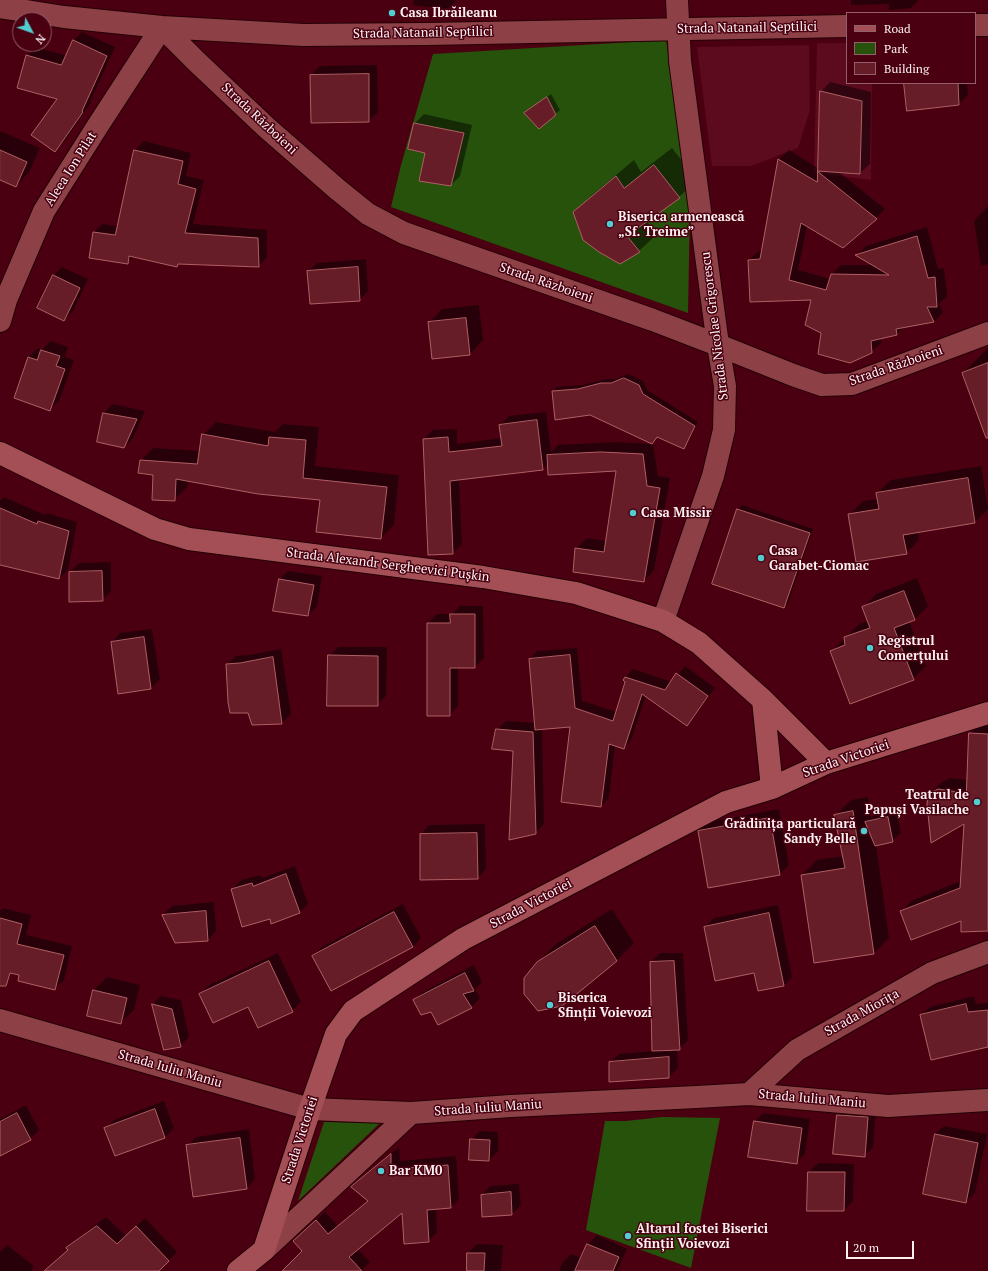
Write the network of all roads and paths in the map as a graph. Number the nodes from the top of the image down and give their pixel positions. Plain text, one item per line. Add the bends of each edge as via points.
1 (677, 0) edge
2 (0, 7) edge
3 (976, 25) edge
4 (988, 25) edge
5 (846, 26) edge
6 (162, 27) junction
7 (679, 29) junction
8 (0, 321) edge
9 (988, 333) edge
10 (718, 345) junction
11 (0, 453) edge
12 (663, 621) junction
13 (763, 700) junction
14 (988, 713) edge
15 (826, 763) junction
16 (772, 788) junction
17 (988, 952) edge
18 (0, 1020) edge
19 (749, 1094) junction
20 (988, 1100) edge
21 (310, 1109) junction
22 (411, 1113) junction
23 (264, 1250) junction
24 (238, 1271) edge

1 - 7 street, Strada Nicolae Grigorescu
2 - 6 street, Strada Natanail Septilici via 64,17
3 - 4 street
5 - 7 street, Strada Natanail Septilici
6 - 7 street, Strada Natanail Septilici via 302,35
6 - 8 street, Aleea Ion Pilat via 44,211 6,300
6 - 10 street, Strada Războieni via 267,128 368,214 404,233
7 - 10 street, Strada Nicolae Grigorescu via 680,61
9 - 10 street, Strada Războieni via 852,384 822,385
10 - 12 street, Strada Nicolae Grigorescu via 725,386 724,430 712,476
11 - 12 street, Strada Alexandr Sergheevici Pușkin via 155,529 189,540 483,577 576,593
12 - 13 street, Strada Alexandr Sergheevici Pușkin via 699,643
13 - 15 street, Strada Alexandr Sergheevici Pușkin
13 - 16 street
14 - 15 street, Strada Victoriei
15 - 16 street, Strada Victoriei
16 - 21 street, Strada Victoriei via 726,802 463,939 353,1011 336,1034
17 - 19 street, Strada Miorița via 932,973 797,1050
18 - 21 street, Strada Iuliu Maniu
19 - 20 street, Strada Iuliu Maniu via 888,1106
19 - 22 street, Strada Iuliu Maniu
21 - 22 street, Strada Iuliu Maniu
21 - 23 street, Strada Victoriei
22 - 23 street
23 - 24 street

